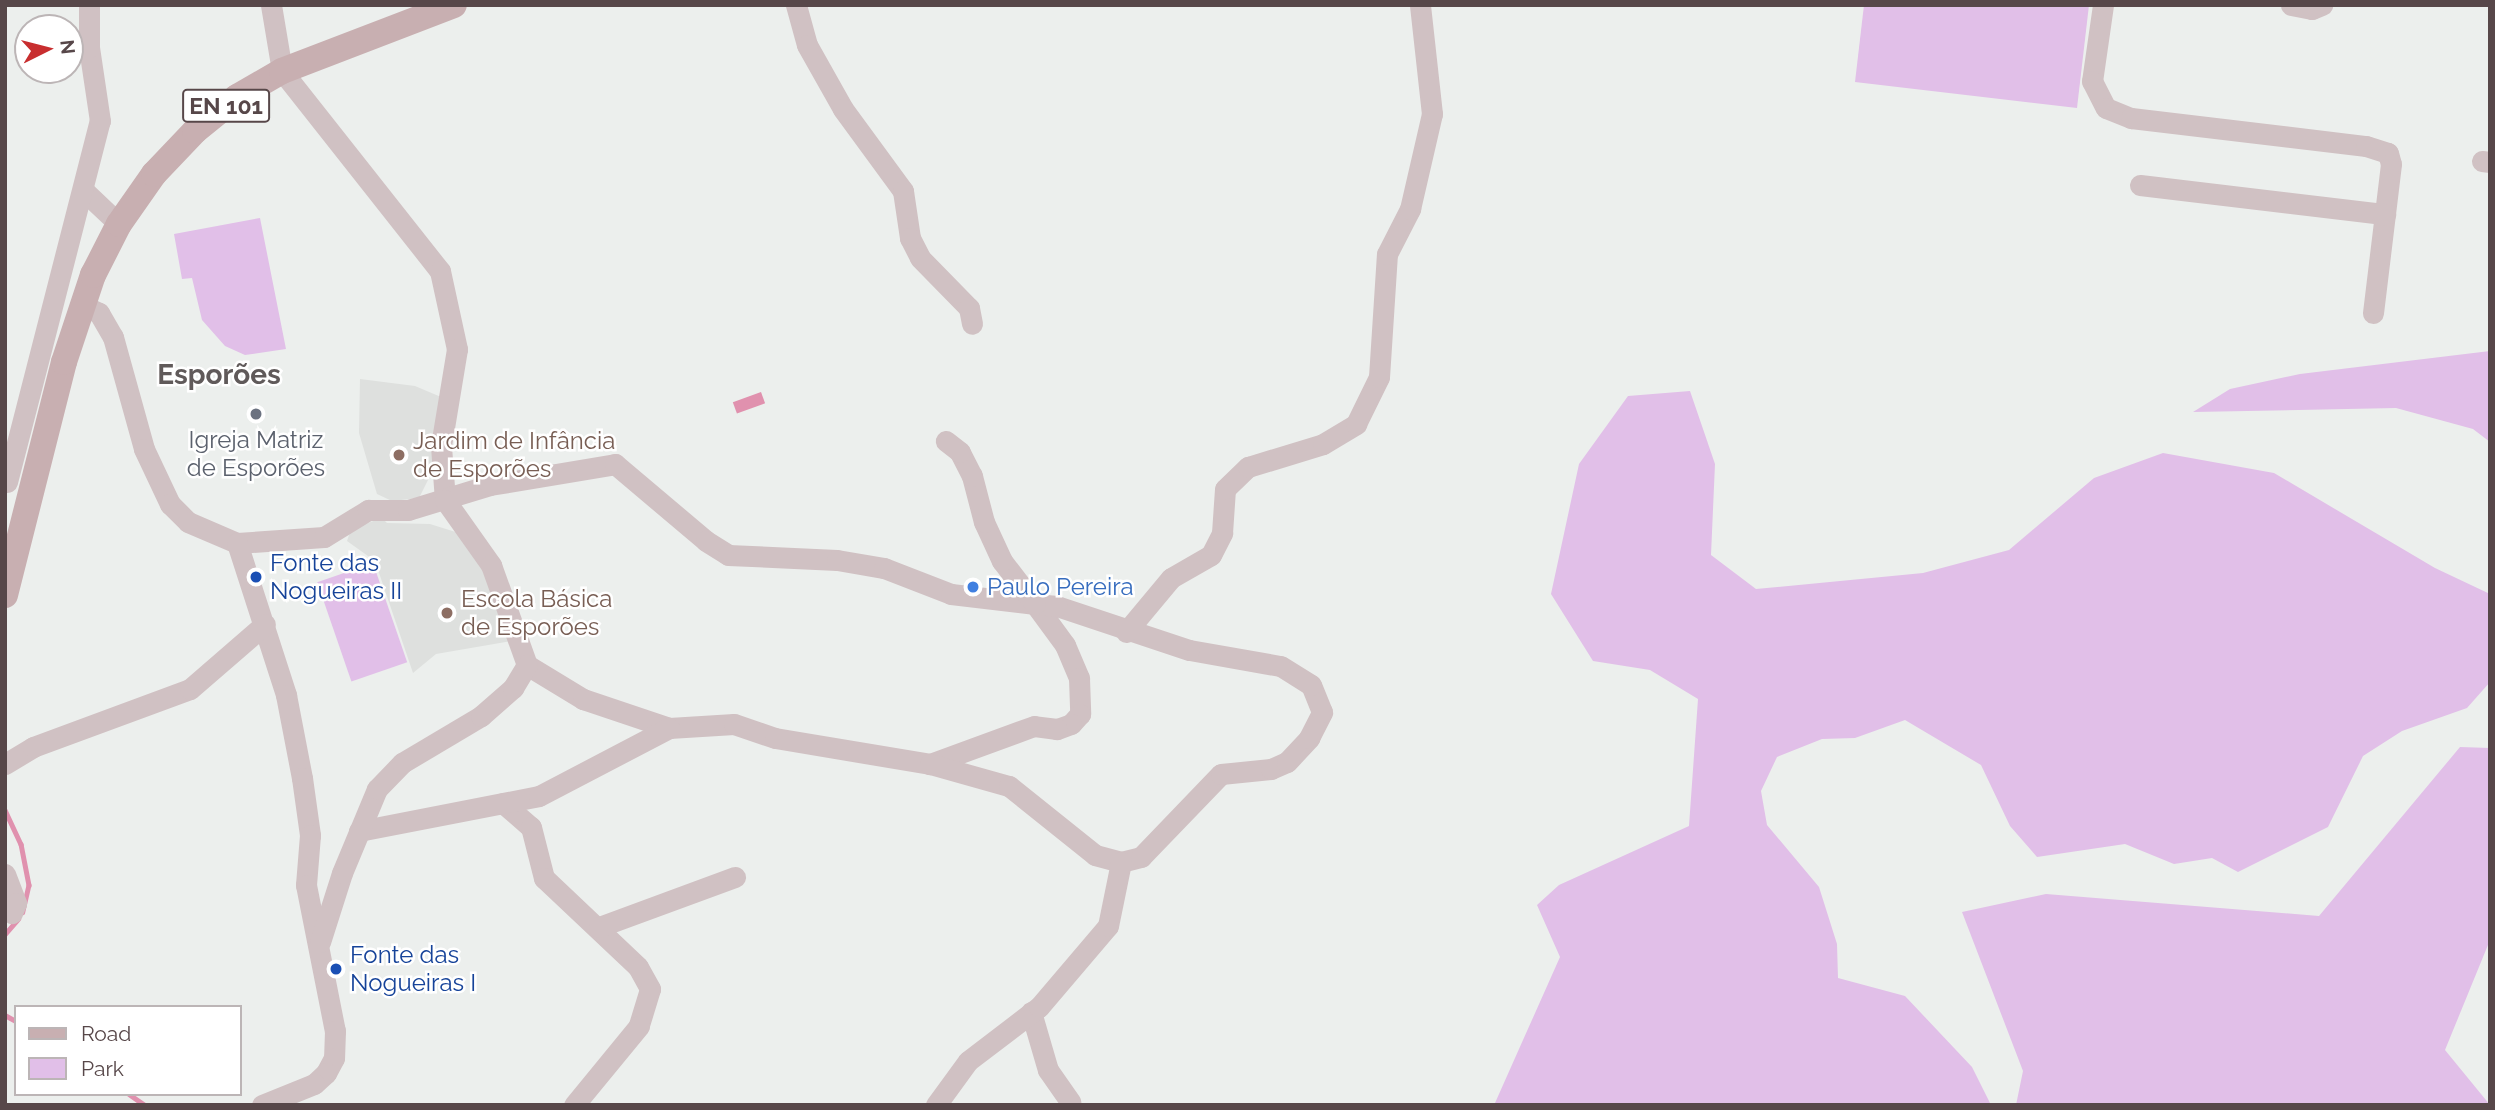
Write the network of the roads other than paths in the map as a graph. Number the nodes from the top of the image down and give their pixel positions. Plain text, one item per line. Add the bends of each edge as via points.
1 (89, 5) edge
2 (271, 5) edge
3 (454, 5) edge
4 (796, 5) edge
5 (1420, 5) edge
6 (2103, 5) edge
7 (2291, 5) edge
8 (2322, 5) edge
9 (282, 71) junction
10 (2140, 185) dead end
11 (83, 190) junction
12 (2385, 214) junction
13 (119, 224) junction
14 (82, 305) junction
15 (2373, 313) dead end
16 (972, 324) dead end
17 (946, 441) dead end
18 (15, 485) edge
19 (445, 500) junction
20 (12, 537) edge
21 (237, 542) junction
22 (5, 595) edge
23 (1035, 604) junction
24 (265, 624) junction
25 (1126, 632) junction
26 (527, 665) junction
27 (669, 728) junction
28 (5, 764) edge
29 (930, 764) junction
30 (503, 803) junction
31 (359, 831) junction
32 (1121, 862) junction
33 (5, 874) edge
34 (736, 877) dead end
35 (12, 913) dead end
36 (599, 927) junction
37 (318, 948) junction
38 (1031, 1012) junction
39 (1070, 1102) dead end
40 (262, 1105) edge
41 (574, 1105) edge
42 (936, 1105) edge

1 - 11 street via 89,47 100,121
2 - 9 street
3 - 9 main road, EN 101
4 - 16 street via 807,45 843,109 903,191 910,238 920,258 969,308
5 - 25 street via 1432,114 1410,209 1387,254 1379,377 1356,424 1323,444 1248,467 1225,489 1222,533 1211,555 1171,578
6 - 12 street via 2092,80 2106,108 2131,118 2365,146 2388,153 2391,164
7 - 8 street
9 - 13 main road, EN 101 via 237,97 195,131 154,174
9 - 19 street via 440,271 453,312 457,349 441,446
10 - 12 street
11 - 13 street
11 - 18 street
12 - 15 street
13 - 14 main road, EN 101
14 - 18 main road, EN 101
14 - 21 street via 99,313 113,337 145,449 170,504 188,522
17 - 23 street via 960,452 972,476 984,522 1002,561
18 - 20 main road, EN 101
19 - 21 street via 408,510 368,510 324,537
19 - 23 street via 490,485 615,464 729,555 837,560 884,568 951,594
19 - 26 street via 491,565
20 - 22 main road, EN 101
21 - 24 street
23 - 25 street via 1057,607
23 - 29 street via 1065,645 1079,678 1080,713 1071,724 1057,729 1034,726
24 - 28 street via 190,689 58,737
24 - 37 street via 302,778 310,835 306,885
25 - 32 street via 1189,650 1280,666 1311,685 1322,712 1309,738 1287,762 1271,769 1222,774 1141,857
26 - 27 street via 583,699
26 - 31 street via 513,688 481,716 402,763 377,789
27 - 29 street via 734,724 775,738
27 - 30 street via 539,796
29 - 32 street via 1009,786 1095,855
30 - 31 street
30 - 36 street via 531,827 544,878
31 - 37 street
32 - 38 street via 1108,926
33 - 35 street via 16,903
34 - 36 street
36 - 41 street via 638,967 650,989 648,1006 639,1026
37 - 40 street via 335,1031 334,1058 314,1084
38 - 39 street via 1048,1070
38 - 42 street via 968,1061

